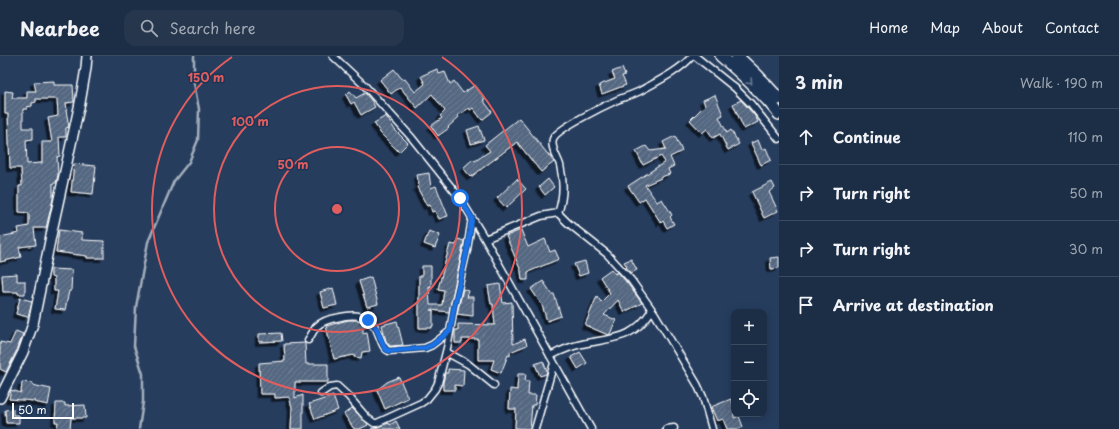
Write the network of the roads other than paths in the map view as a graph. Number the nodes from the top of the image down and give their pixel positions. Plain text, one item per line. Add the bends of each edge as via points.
1 (87, 56) edge
2 (333, 56) edge
3 (694, 56) edge
4 (721, 56) edge
5 (737, 56) edge
6 (779, 99) edge
7 (779, 114) edge
8 (779, 139) edge
9 (558, 213) junction
10 (472, 218) junction
11 (485, 239) junction
12 (652, 310) junction
13 (450, 331) junction
14 (308, 340) dead end
15 (446, 352) junction
16 (550, 356) junction
17 (554, 363) junction
18 (494, 385) dead end
19 (320, 393) dead end
20 (0, 398) edge
21 (674, 428) dead end
22 (535, 429) edge
23 (591, 429) edge
24 (666, 429) edge
25 (712, 429) edge

1 - 20 main road via 80,103 33,324 23,352
2 - 10 street via 365,86 412,138 460,198
3 - 8 street via 735,88
3 - 9 street via 646,88 593,112 554,136 552,144 563,179 562,201
4 -> 7 highway via 744,76
5 - 6 highway
9 - 11 street via 541,216
9 - 12 street via 607,254 631,280
10 - 11 street
10 - 13 street
11 - 16 street
12 - 16 street via 639,326 624,335 576,345
12 - 25 street via 697,384
13 - 14 street via 425,348 389,351 385,349 380,334 372,323 366,318 348,315 329,319 317,326
13 - 15 street
15 - 18 street via 468,364
15 - 19 street via 438,383 427,399 380,422 371,421 337,386
16 - 17 street
17 - 22 street
17 - 23 street
21 - 24 street

